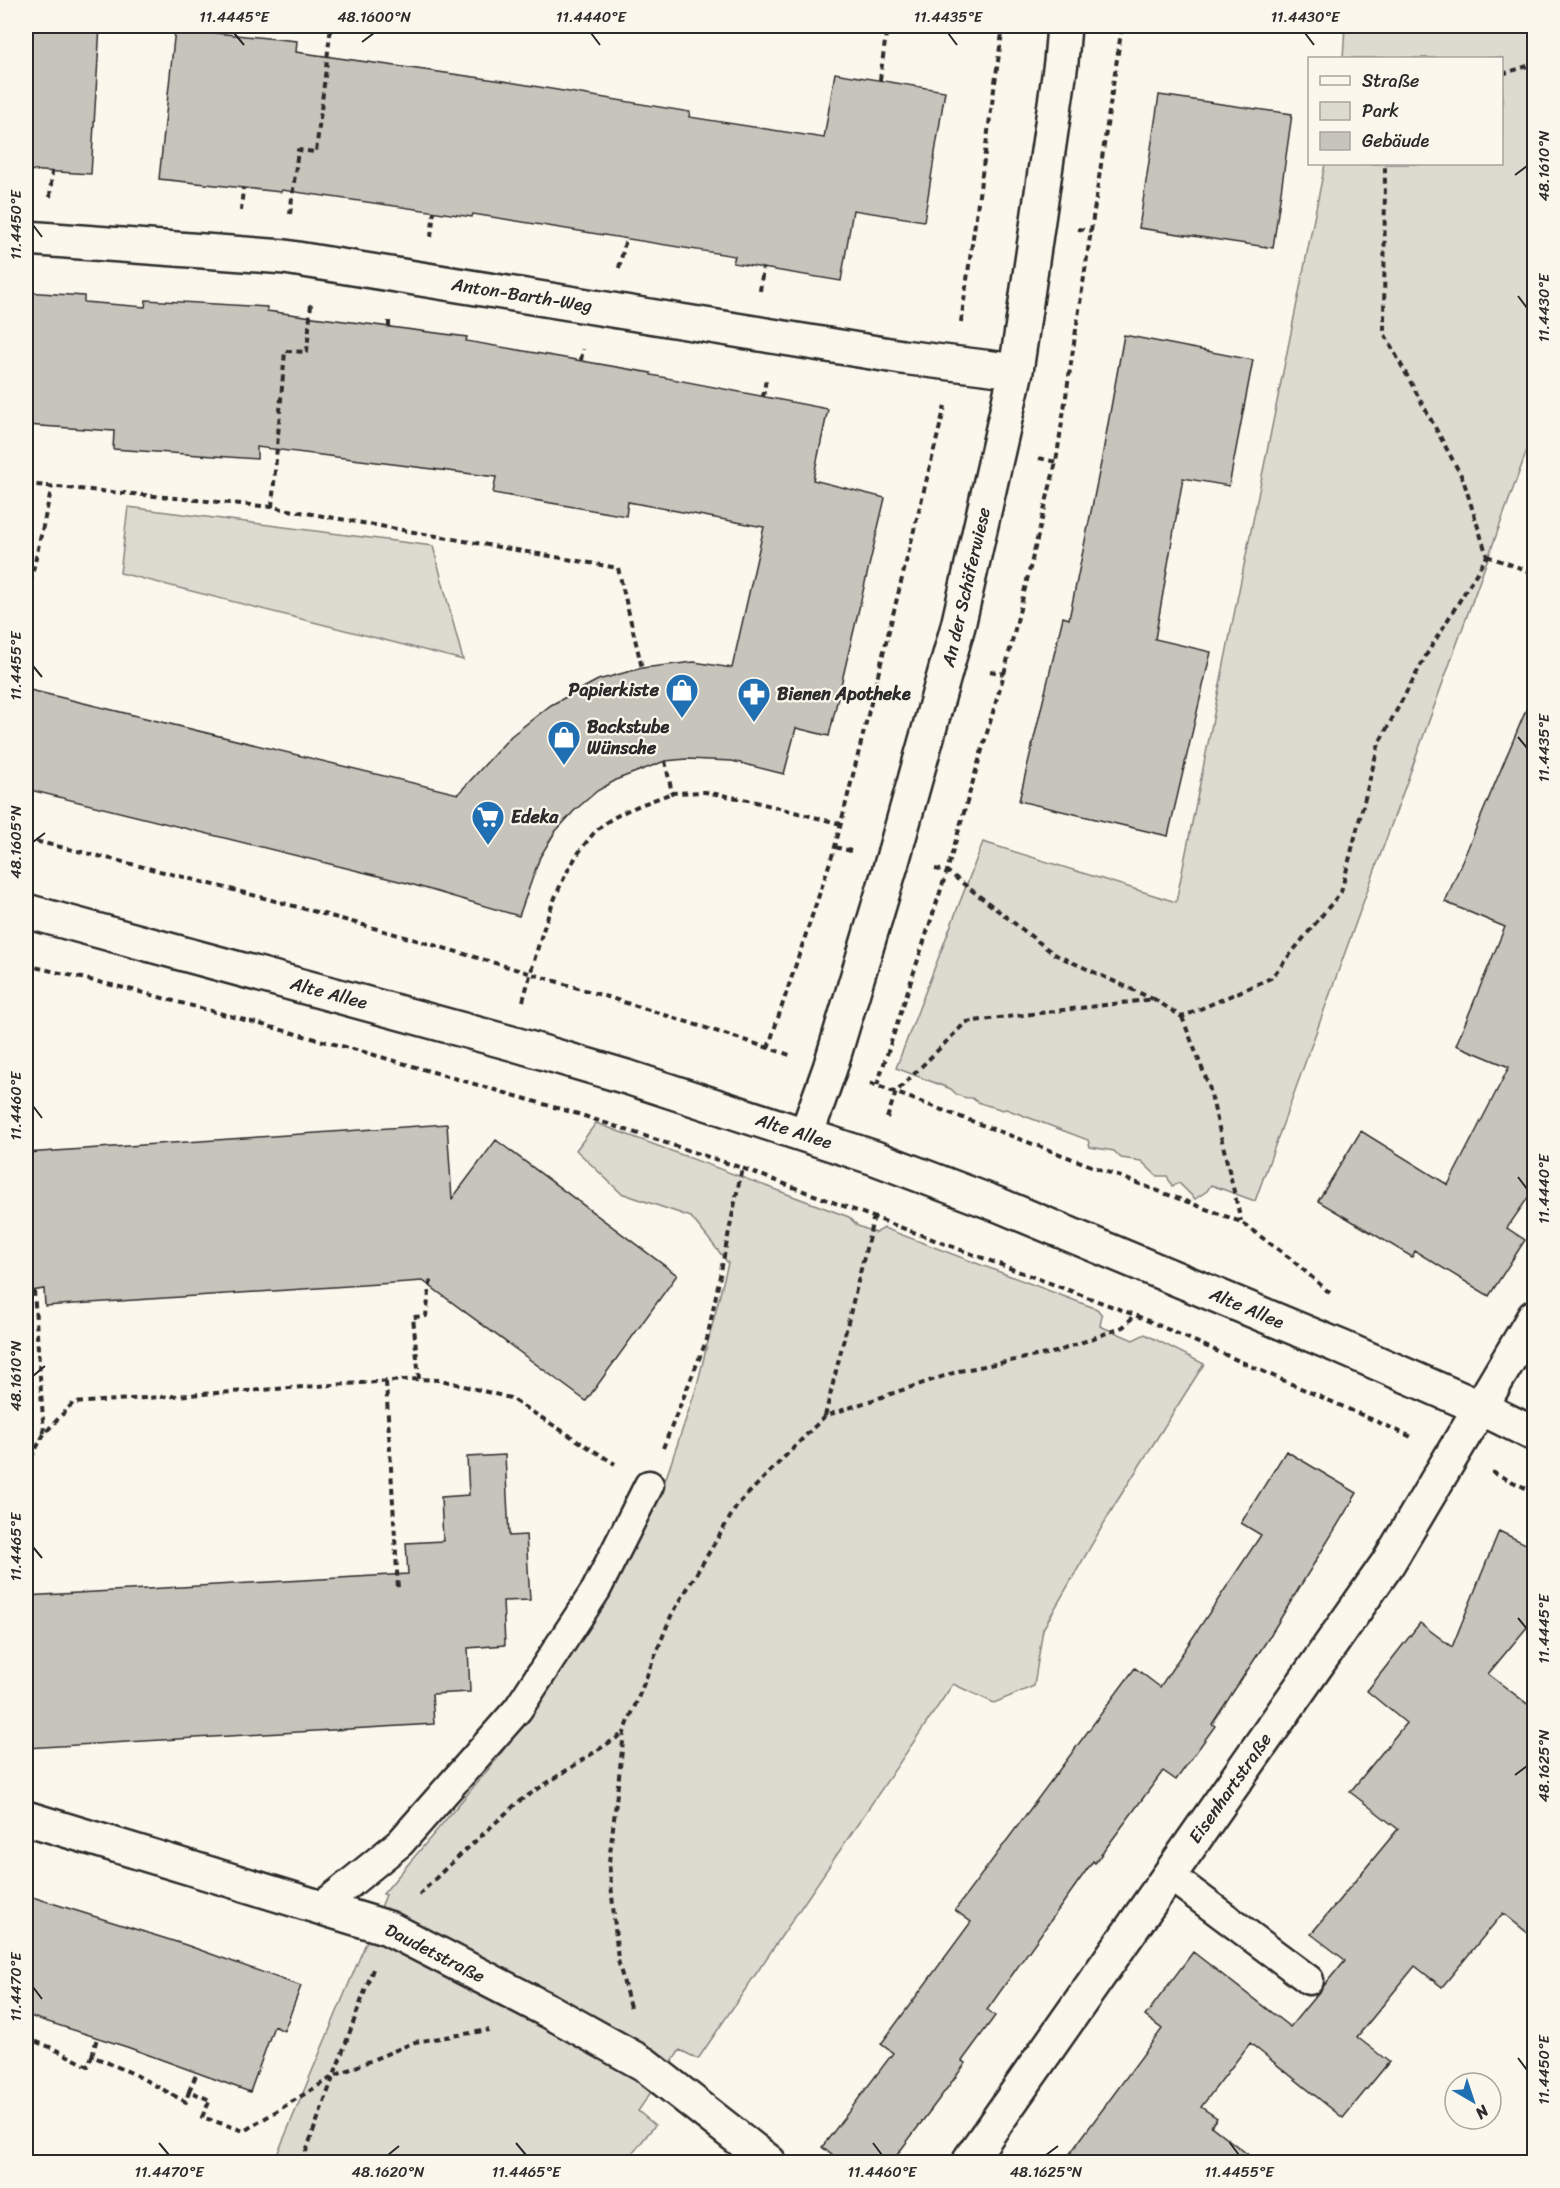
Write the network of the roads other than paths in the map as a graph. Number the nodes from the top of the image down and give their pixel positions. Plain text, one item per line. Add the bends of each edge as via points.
1 (1064, 26) edge
2 (26, 238) edge
3 (1016, 371) junction
4 (26, 911) edge
5 (806, 1135) junction
6 (1534, 1317) edge
7 (1481, 1408) junction
8 (1534, 1434) edge
9 (649, 1485) road end
10 (26, 1818) edge
11 (1169, 1875) junction
12 (321, 1907) junction
13 (1310, 1980) dead end
14 (769, 2163) edge
15 (971, 2163) edge

1 - 3 street, An der Schäferwiese
2 - 3 street, Anton-Barth-Weg via 290,257 786,339
3 - 5 street, An der Schäferwiese via 953,645 892,862
4 - 5 street, Alte Allee via 511,1043
5 - 7 street, Alte Allee via 999,1205
6 - 7 street, Eisenhartstraße
7 - 8 street, Alte Allee
7 - 11 street, Eisenhartstraße via 1389,1563
9 - 12 lane via 596,1590 518,1709 400,1843
10 - 12 street, Daudetstraße
11 - 13 lane
11 - 15 street, Eisenhartstraße
12 - 14 street, Daudetstraße via 388,1928 644,2064

